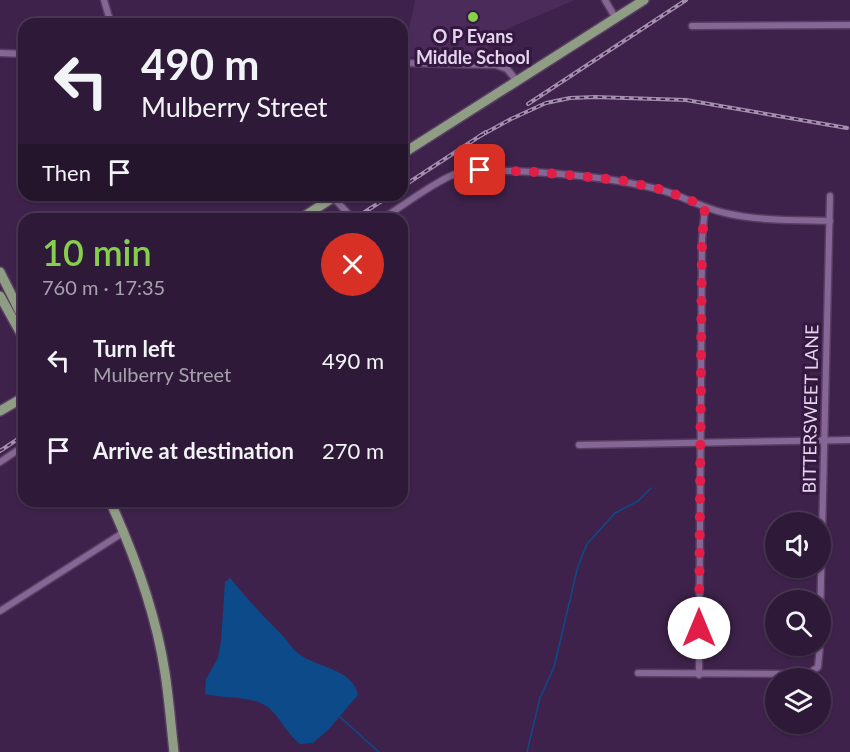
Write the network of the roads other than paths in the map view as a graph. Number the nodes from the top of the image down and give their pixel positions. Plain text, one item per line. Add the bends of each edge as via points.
1 (104, 0) edge
2 (605, 0) edge
3 (644, 0) edge
4 (615, 17) junction
5 (109, 18) edge
6 (850, 25) edge
7 (692, 26) dead end
8 (0, 52) edge
9 (18, 54) edge
10 (408, 63) edge
11 (517, 81) junction
12 (408, 150) edge
13 (830, 196) dead end
14 (327, 201) edge
15 (338, 201) edge
16 (705, 207) junction
17 (309, 213) edge
18 (348, 213) edge
19 (392, 213) edge
20 (830, 221) junction
21 (0, 272) edge
22 (0, 296) edge
23 (18, 308) edge
24 (18, 328) edge
25 (18, 400) edge
26 (0, 411) edge
27 (825, 440) junction
28 (850, 440) edge
29 (701, 444) junction
30 (579, 445) dead end
31 (18, 450) edge
32 (0, 462) edge
33 (113, 507) edge
34 (124, 532) junction
35 (821, 590) edge
36 (0, 611) edge
37 (819, 656) edge
38 (638, 673) dead end
39 (699, 675) junction
40 (174, 752) edge

1 - 5 street
2 - 4 street
3 - 4 main road
4 - 11 main road
6 - 7 street
8 - 9 street
10 - 11 street via 496,64 507,69
11 - 12 main road
13 - 20 street, BITTERSWEET LANE
14 - 17 main road
15 - 18 street
16 - 19 street via 663,190 620,180 480,170 460,172
16 - 20 street via 758,218
16 - 29 street
20 - 27 street, BITTERSWEET LANE
21 - 23 main road
22 - 24 main road
25 - 26 main road
27 - 28 street
27 - 29 street
27 - 35 street, BITTERSWEET LANE
29 - 30 street
29 - 39 street
31 - 32 street
33 - 34 main road
34 - 36 street
34 - 40 main road via 146,589 156,629
37 - 39 street via 818,667 808,674
38 - 39 street

